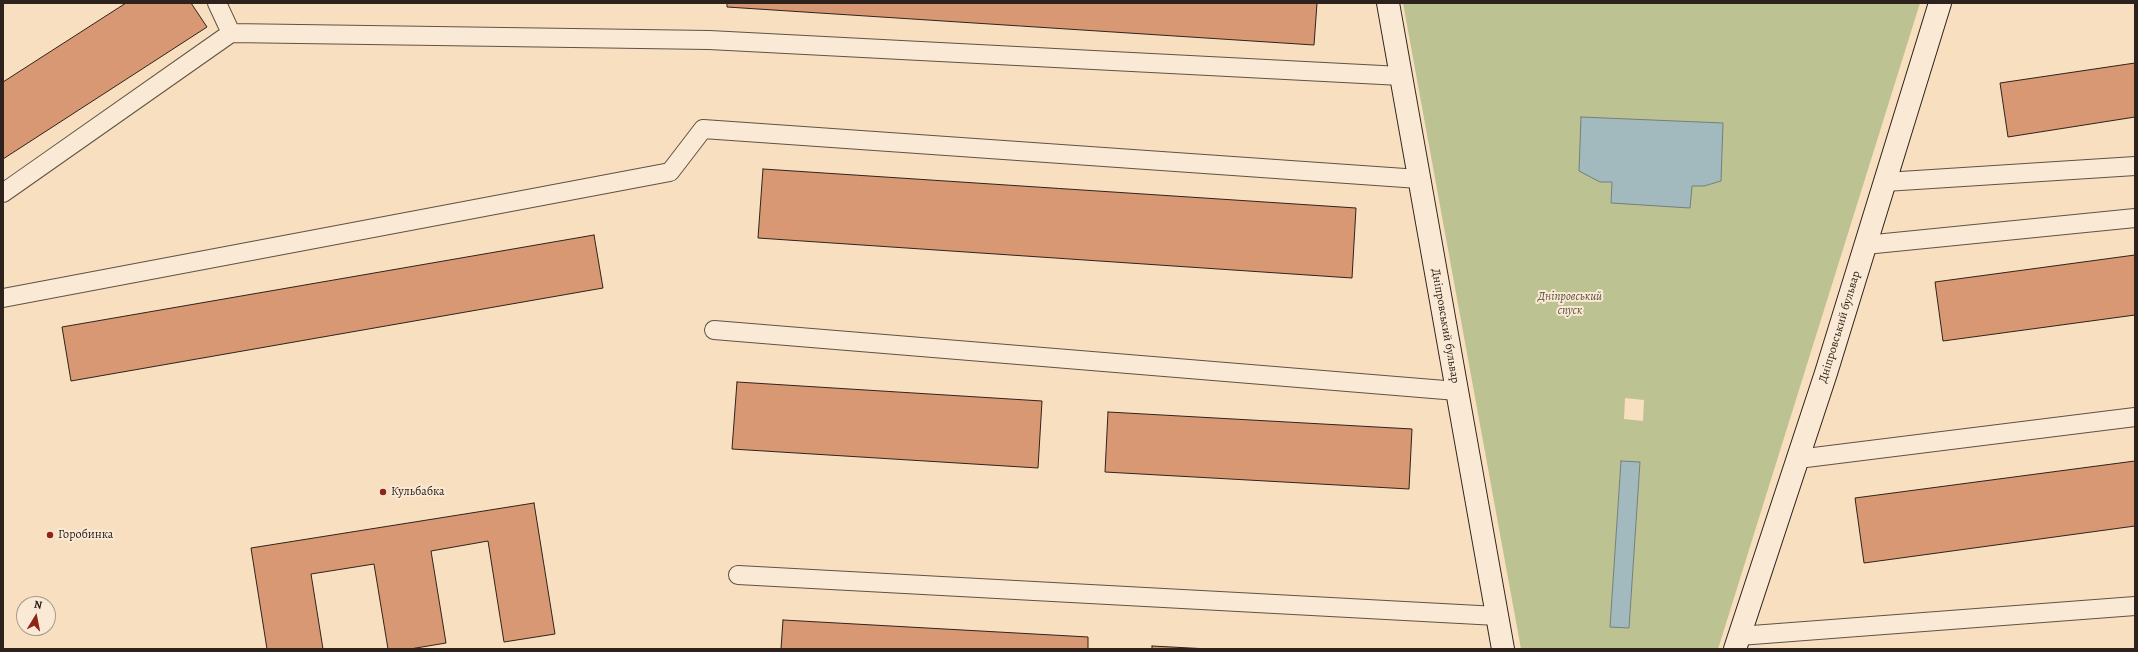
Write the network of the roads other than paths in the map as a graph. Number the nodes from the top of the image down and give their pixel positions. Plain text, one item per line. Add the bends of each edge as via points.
1 (217, 3) edge
2 (1388, 3) edge
3 (1940, 3) edge
4 (231, 33) junction
5 (1401, 76) junction
6 (2135, 166) edge
7 (1419, 179) junction
8 (1885, 182) junction
9 (3, 192) edge
10 (2135, 218) edge
11 (1865, 245) junction
12 (3, 298) edge
13 (714, 330) dead end
14 (1457, 391) junction
15 (2135, 417) edge
16 (1798, 459) junction
17 (738, 575) dead end
18 (2135, 606) edge
19 (1497, 616) junction
20 (1737, 642) edge
21 (1503, 649) edge

1 - 4 lane
2 - 5 street, Дніпровський бульвар
3 - 8 street, Дніпровський бульвар
4 - 5 lane via 709,40
4 - 9 lane
5 - 7 street, Дніпровський бульвар
6 - 8 lane
7 - 12 lane via 703,129 670,172
7 - 14 street, Дніпровський бульвар
8 - 11 street, Дніпровський бульвар
10 - 11 lane
11 - 16 street, Дніпровський бульвар
13 - 14 lane
14 - 19 street, Дніпровський бульвар
15 - 16 lane
16 - 20 street, Дніпровський бульвар
17 - 19 lane
18 - 20 lane
19 - 21 street, Дніпровський бульвар

